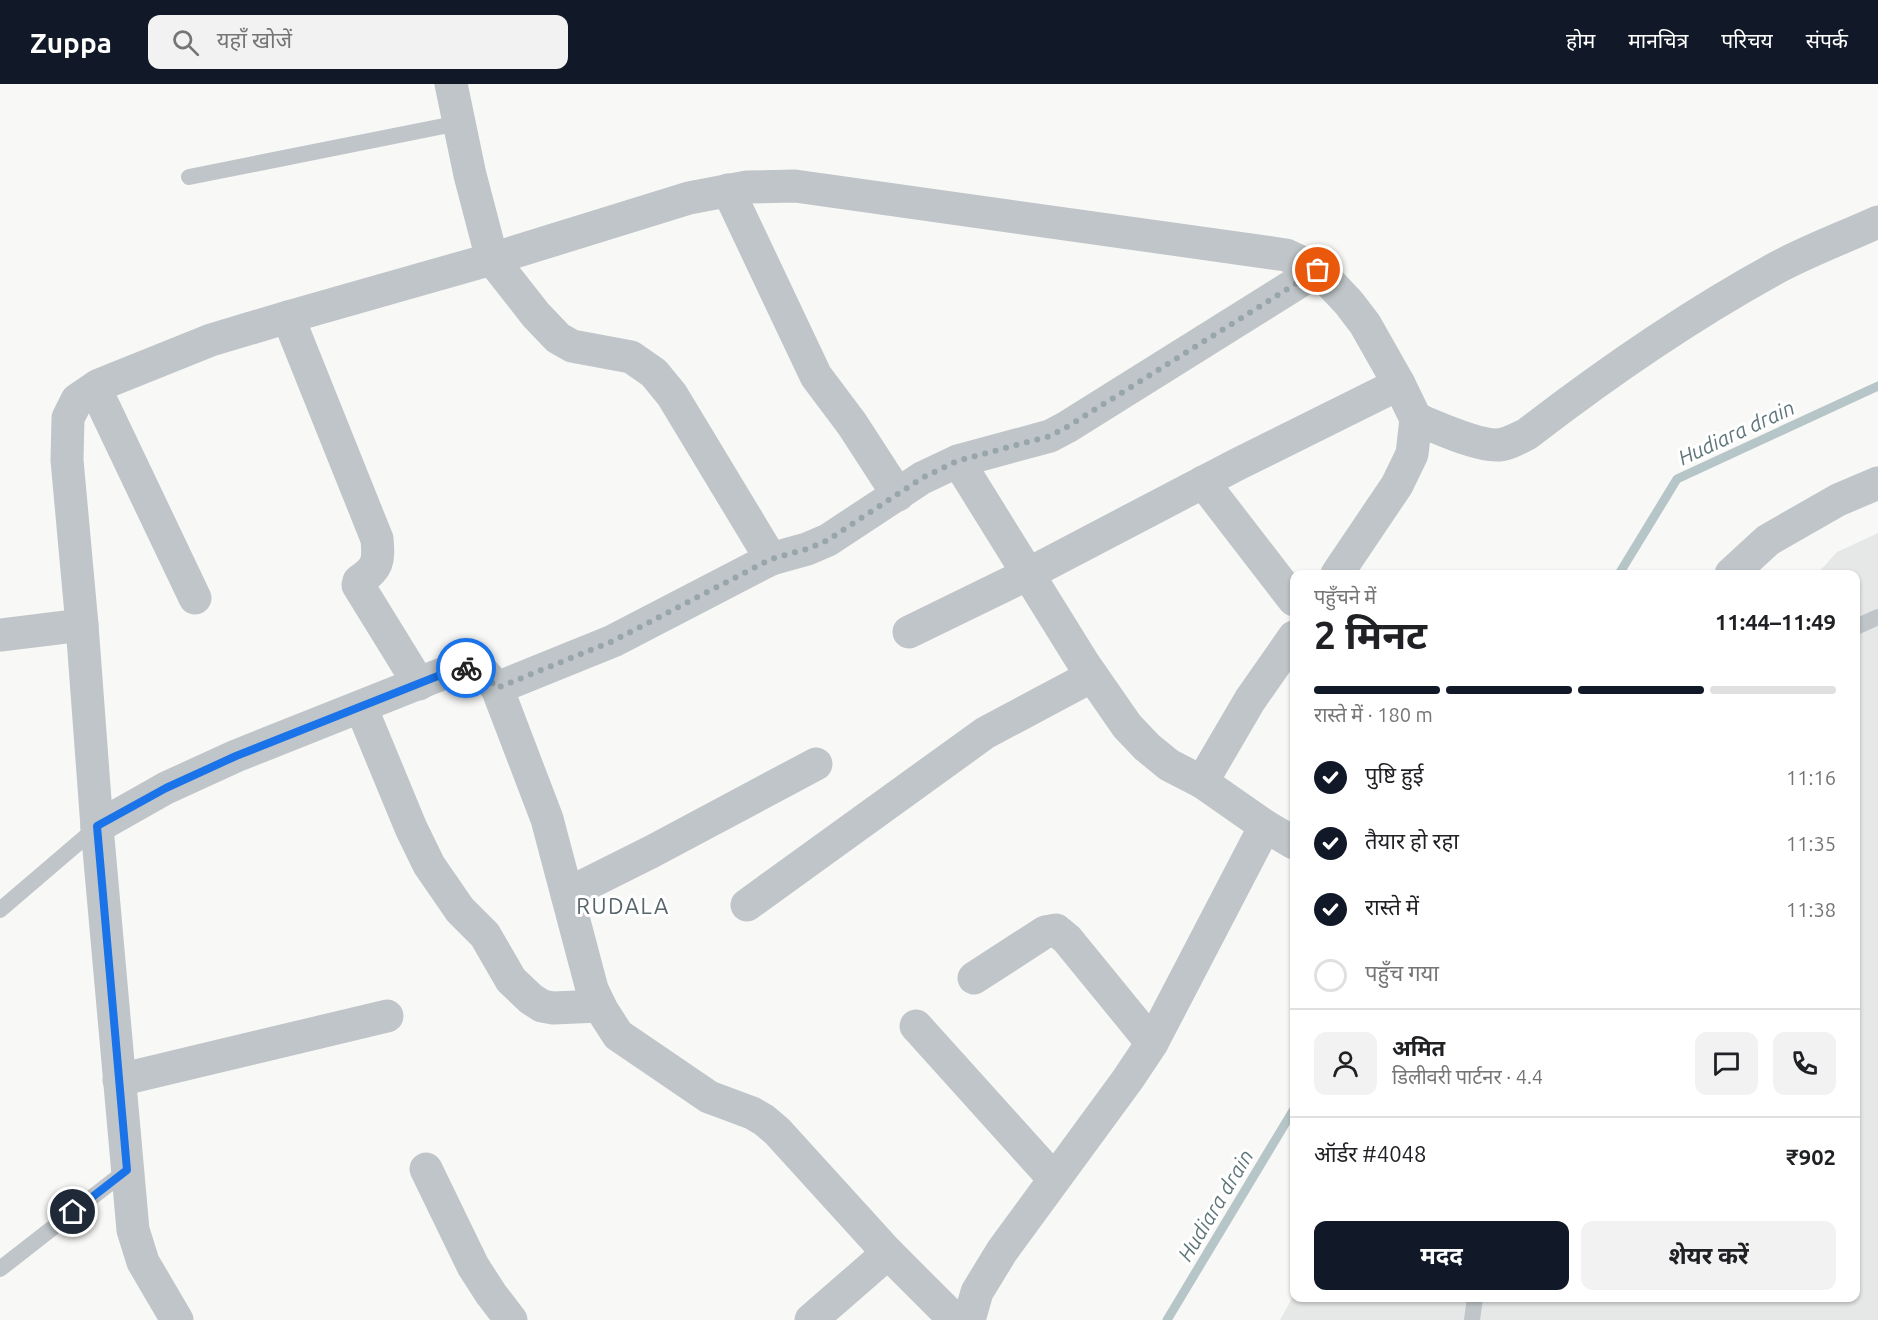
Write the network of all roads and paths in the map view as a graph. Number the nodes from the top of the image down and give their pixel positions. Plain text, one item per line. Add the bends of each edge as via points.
1 (451, 84) edge
2 (459, 123) junction
3 (189, 177) dead end
4 (728, 190) junction
5 (1878, 222) edge
6 (492, 259) junction
7 (1318, 270) junction
8 (288, 317) junction
9 (1399, 384) junction
10 (95, 388) junction
11 (1416, 419) junction
12 (957, 461) junction
13 (1203, 482) junction
14 (1878, 483) edge
15 (898, 495) junction
16 (771, 559) junction
17 (1340, 570) edge
18 (1735, 570) edge
19 (1028, 574) junction
20 (1290, 595) edge
21 (195, 598) dead end
22 (1878, 617) edge
23 (82, 625) junction
24 (1860, 625) edge
25 (909, 632) dead end
26 (0, 635) edge
27 (1290, 643) edge
28 (1092, 676) junction
29 (419, 684) junction
30 (497, 688) junction
31 (361, 707) junction
32 (816, 764) dead end
33 (1202, 783) junction
34 (97, 826) junction
35 (1264, 826) junction
36 (1290, 841) edge
37 (567, 894) junction
38 (747, 905) dead end
39 (0, 910) edge
40 (974, 978) dead end
41 (600, 1006) junction
42 (387, 1016) dead end
43 (916, 1026) dead end
44 (1152, 1043) junction
45 (119, 1080) junction
46 (426, 1169) dead end
47 (127, 1170) junction
48 (1054, 1179) junction
49 (888, 1253) junction
50 (0, 1269) edge
51 (1474, 1302) edge
52 (177, 1320) edge
53 (511, 1320) edge
54 (812, 1320) edge
55 (955, 1320) edge
56 (969, 1320) edge
57 (1472, 1320) edge

1 - 2 street
2 - 3 lane
2 - 6 street
4 - 6 street via 689,198
4 - 7 street via 795,186 1286,255
4 - 15 street via 816,375
5 - 11 street via 1780,267 1705,310 1512,442 1477,442
6 - 8 street
6 - 16 street via 558,338 572,346 631,357 654,373 672,395
7 - 9 street via 1365,324
7 - 12 street via 1050,436
8 - 10 street via 211,340
8 - 29 street via 377,539 376,565 358,585
9 - 11 street
9 - 13 street
10 - 21 street
10 - 23 street via 77,400 68,418 67,460
11 - 17 street via 1412,454 1397,485
12 - 15 street
12 - 19 street
13 - 19 street
13 - 20 street
14 - 18 street via 1838,500 1768,540
15 - 16 street via 828,540
16 - 30 street via 613,641
19 - 25 street
19 - 28 street
22 - 24 lane
23 - 26 street
23 - 34 street
27 - 33 street via 1250,700
28 - 33 street via 1126,726 1146,747
28 - 38 street via 985,733
29 - 30 street via 467,668 481,670
29 - 31 street
30 - 37 street via 547,819
31 - 34 street via 236,756
31 - 41 street via 429,865 460,910 485,935 512,980 542,1006
32 - 37 street
33 - 35 street
34 - 39 lane
34 - 45 street
35 - 36 street
35 - 44 street
37 - 41 street
40 - 44 street via 1045,932 1056,930
41 - 49 street via 618,1035 640,1051 709,1097 752,1113 777,1131
42 - 45 street
43 - 48 street
44 - 48 street
45 - 47 street
46 - 53 street via 473,1266
47 - 50 lane
47 - 52 street via 133,1230 143,1262
48 - 56 street via 977,1292
49 - 54 street
49 - 55 street
51 - 57 lane

